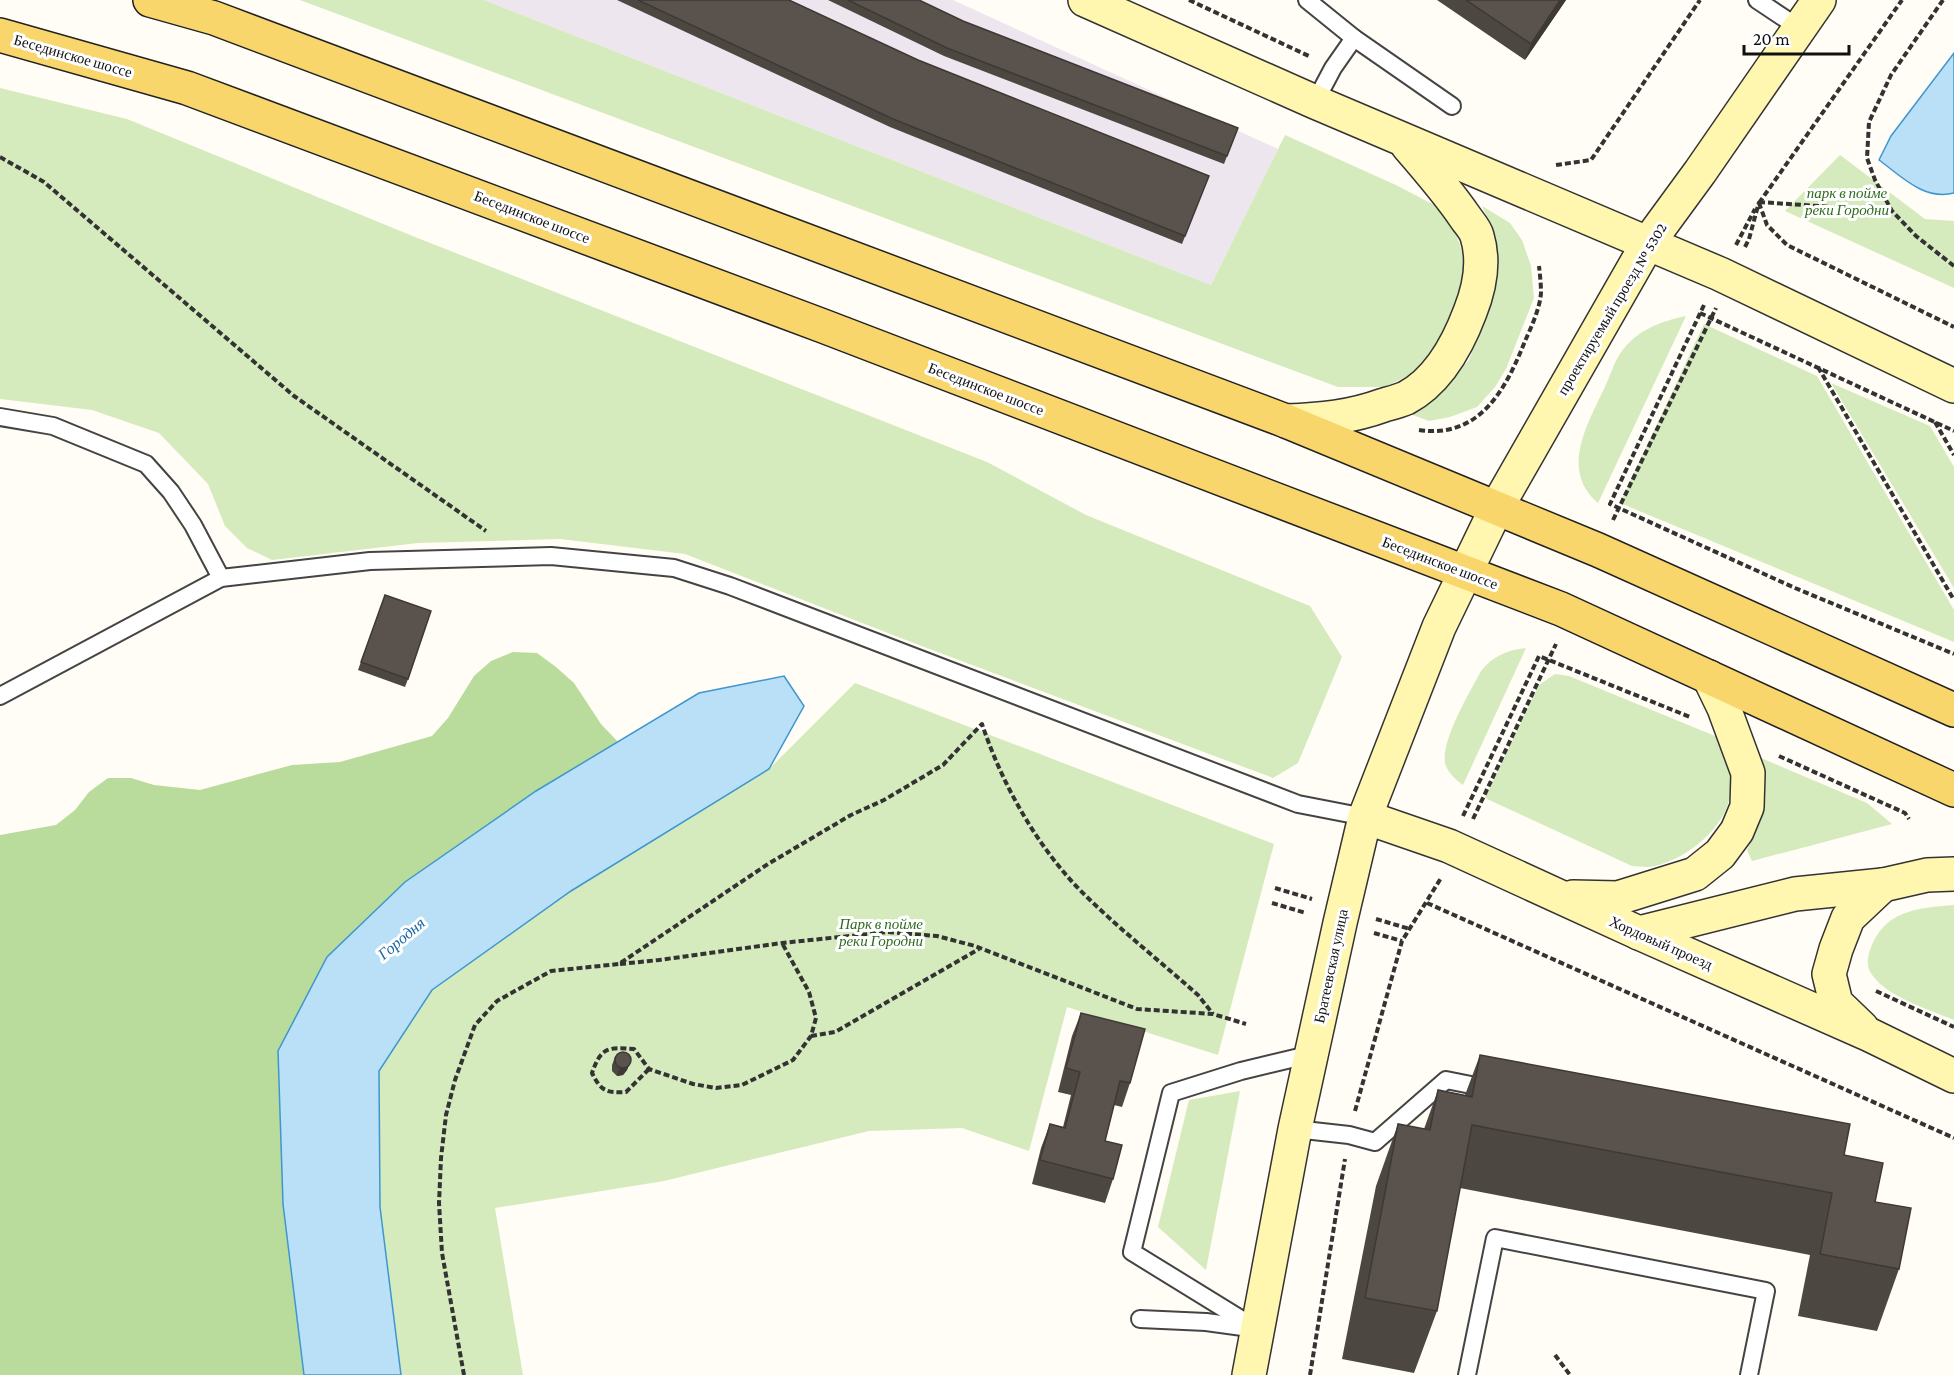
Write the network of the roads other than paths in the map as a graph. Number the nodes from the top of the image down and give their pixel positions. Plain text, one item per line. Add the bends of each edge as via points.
1 (150, 0) edge
2 (1085, 0) edge
3 (1307, 0) edge
4 (1757, 0) edge
5 (1819, 0) edge
6 (1800, 28) junction
7 (0, 35) edge
8 (1354, 39) junction
9 (1315, 102) junction
10 (1452, 106) dead end
11 (1403, 140) junction
12 (1648, 243) junction
13 (1954, 386) edge
14 (0, 417) edge
15 (1286, 421) junction
16 (1497, 507) junction
17 (1465, 573) junction
18 (221, 578) junction
19 (1709, 677) junction
20 (0, 696) edge
21 (1954, 710) edge
22 (1954, 790) edge
23 (1365, 817) junction
24 (1954, 874) edge
25 (1883, 885) junction
26 (1559, 896) junction
27 (1639, 933) junction
28 (1870, 1035) junction
29 (1312, 1054) junction
30 (1954, 1076) edge
31 (1504, 1091) edge
32 (1295, 1129) junction
33 (1140, 1319) dead end
34 (1257, 1329) junction
35 (1249, 1375) edge
36 (1467, 1375) edge
37 (1749, 1375) edge

1 - 15 main road via 214,18
2 - 9 street
3 - 8 lane
4 - 6 lane
5 - 6 street, проектируемый проезд № 5302
6 - 12 street, проектируемый проезд № 5302
7 - 17 main road, Бесединское шоссе via 187,88 823,326
8 - 9 lane
8 - 10 lane
9 - 11 street
11 - 12 street
11 - 15 street via 1476,233 1482,257 1480,277 1467,320 1444,363 1406,398 1328,420
12 - 13 street
12 - 16 street, проектируемый проезд № 5302
14 - 18 lane via 53,426 146,464 188,517
15 - 16 main road
16 - 17 street, проектируемый проезд № 5302
16 - 21 main road
17 - 19 main road, Бесединское шоссе via 1561,609
17 - 23 street, Братеевская улица via 1439,627
18 - 20 lane
18 - 23 lane via 370,561 551,556 674,568 1298,804
19 - 22 main road, Бесединское шоссе
19 - 26 street via 1748,773 1747,807 1737,831 1720,854 1695,874 1671,883 1617,898
23 - 26 street, Хордовый проезд via 1449,846
23 - 29 street, Братеевская улица
24 - 25 street via 1927,875
25 - 27 street via 1795,894
25 - 28 street via 1848,918 1829,974 1836,1003
26 - 27 street, Хордовый проезд
27 - 28 street, Хордовый проезд
28 - 30 street, Хордовый проезд
29 - 32 street, Братеевская улица
29 - 34 lane via 1171,1093 1132,1252
31 - 32 lane via 1446,1080 1375,1142
32 - 34 street, Братеевская улица
33 - 34 lane
34 - 35 street, Братеевская улица
36 - 37 lane via 1495,1238 1766,1291

